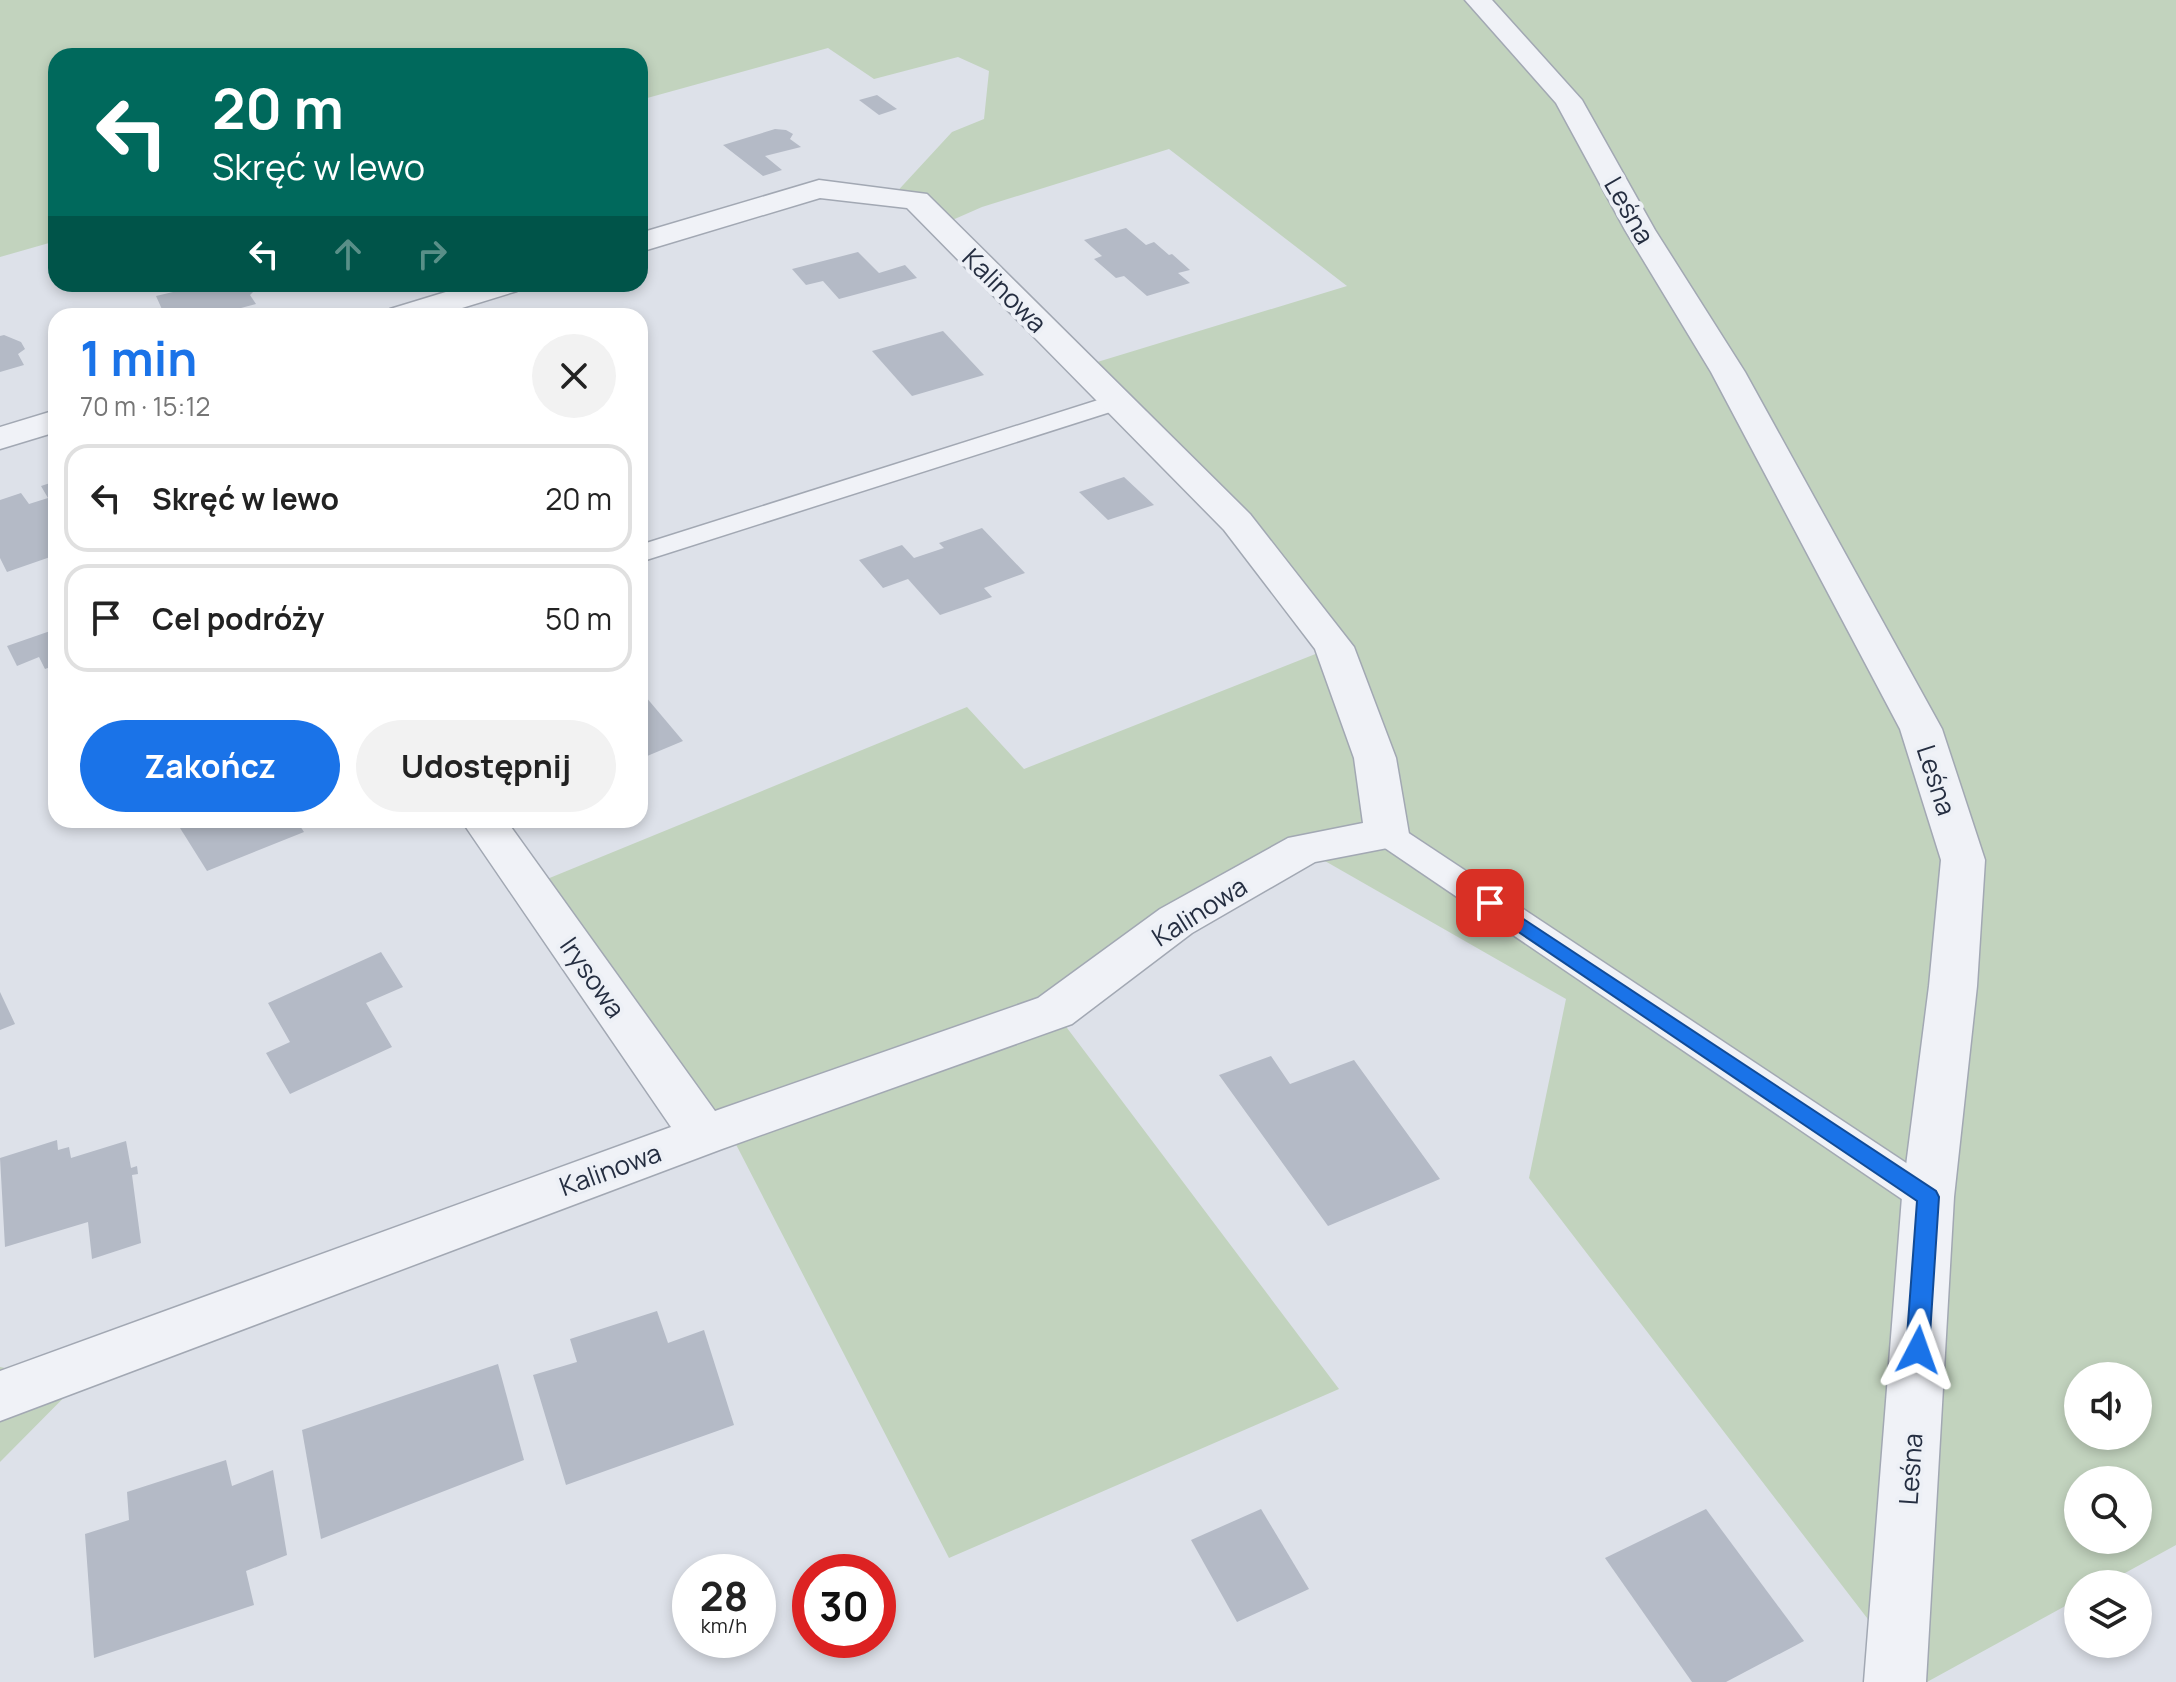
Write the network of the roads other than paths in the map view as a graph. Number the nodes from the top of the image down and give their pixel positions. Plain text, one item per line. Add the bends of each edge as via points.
1 (1478, 0) edge
2 (648, 241) edge
3 (480, 292) edge
4 (428, 308) edge
5 (1117, 402) junction
6 (48, 423) edge
7 (0, 438) edge
8 (648, 551) edge
9 (489, 828) edge
10 (1387, 834) junction
11 (704, 1135) junction
12 (1928, 1197) junction
13 (0, 1396) edge
14 (1895, 1682) edge

1 - 12 street, Leśna via 1568,100 1728,372 1921,729 1963,860
2 - 5 street, Kalinowa via 819,189 916,200
3 - 4 street
5 - 8 lane
5 - 10 street, Kalinowa via 1237,522 1334,647 1375,758
6 - 7 street
9 - 11 street, Irysowa
10 - 11 street, Kalinowa via 1304,849 1176,921 1055,1011
10 - 12 lane
11 - 13 street, Kalinowa
12 - 14 street, Leśna

